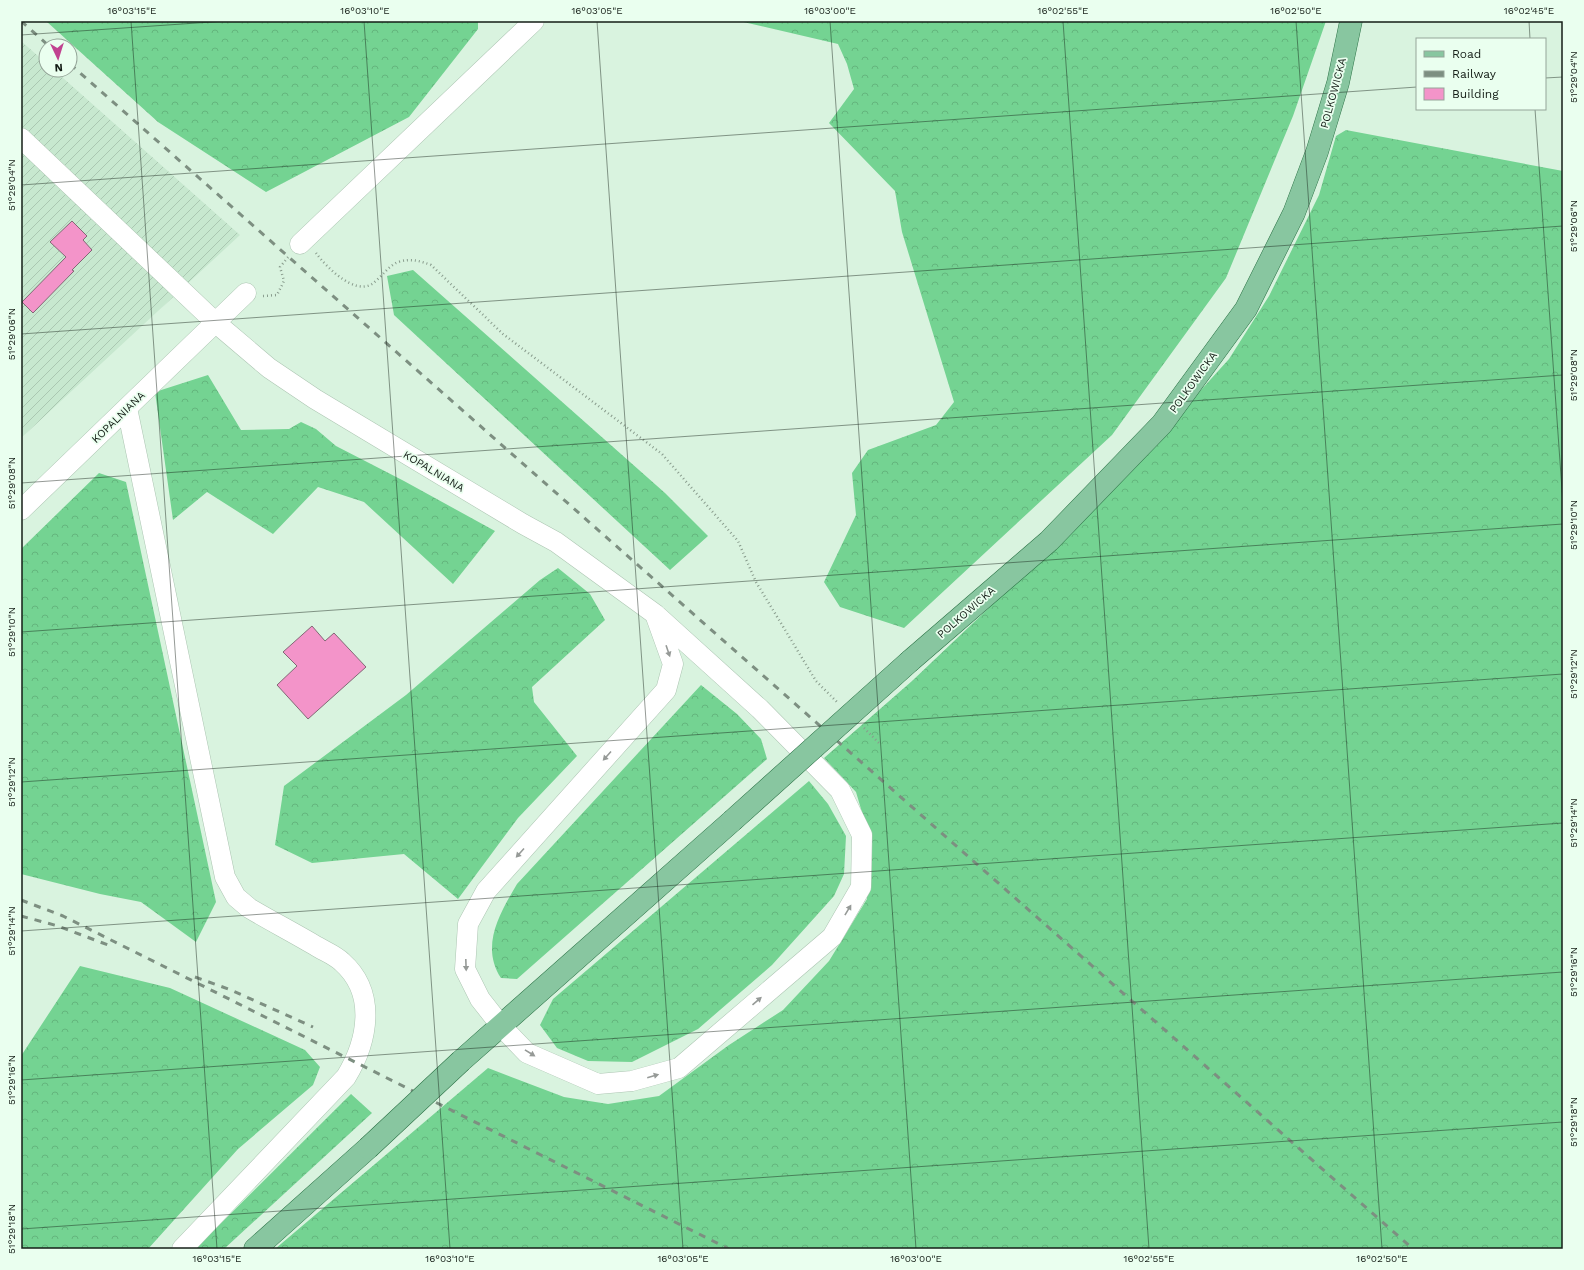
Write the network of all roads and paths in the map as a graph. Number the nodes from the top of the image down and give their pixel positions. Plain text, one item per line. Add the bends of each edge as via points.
1 (534, 21) edge
2 (1351, 21) edge
3 (21, 138) edge
4 (303, 241) junction
5 (244, 296) joint
6 (216, 323) junction
7 (128, 408) junction
8 (21, 510) edge
9 (655, 614) junction
10 (843, 707) dead end
11 (859, 723) dead end
12 (880, 744) dead end
13 (502, 1027) junction
14 (182, 1249) edge
15 (255, 1249) edge

1 - 4 street
2 - 13 main road, POLKOWICKA, bridge via 1338,83 1317,152 1294,213 1246,309 1162,424 1048,541 910,661
3 - 6 street, KOPALNIANA
4 - 5 path via 280,267 284,280 277,295
4 - 10 path via 325,265 354,286 370,285 397,263 416,259 431,265 503,334 662,454 738,541 756,582 816,681
5 - 6 street
6 - 7 street, KOPALNIANA
6 - 9 street, KOPALNIANA via 269,368 315,400 556,542
7 - 8 street, KOPALNIANA
7 - 14 street via 225,877 236,897 249,908 342,961 360,982 366,1009 364,1035 355,1062 346,1076
9 -> 13 street, KOPALNIANA via 673,664 666,690 486,891 468,924 465,969 480,999
13 -> 9 street, KOPALNIANA via 528,1053 598,1084 632,1082 679,1068 832,937 861,887 862,835 840,790 760,709
11 - 12 path
13 - 15 main road, POLKOWICKA, bridge via 461,1061

